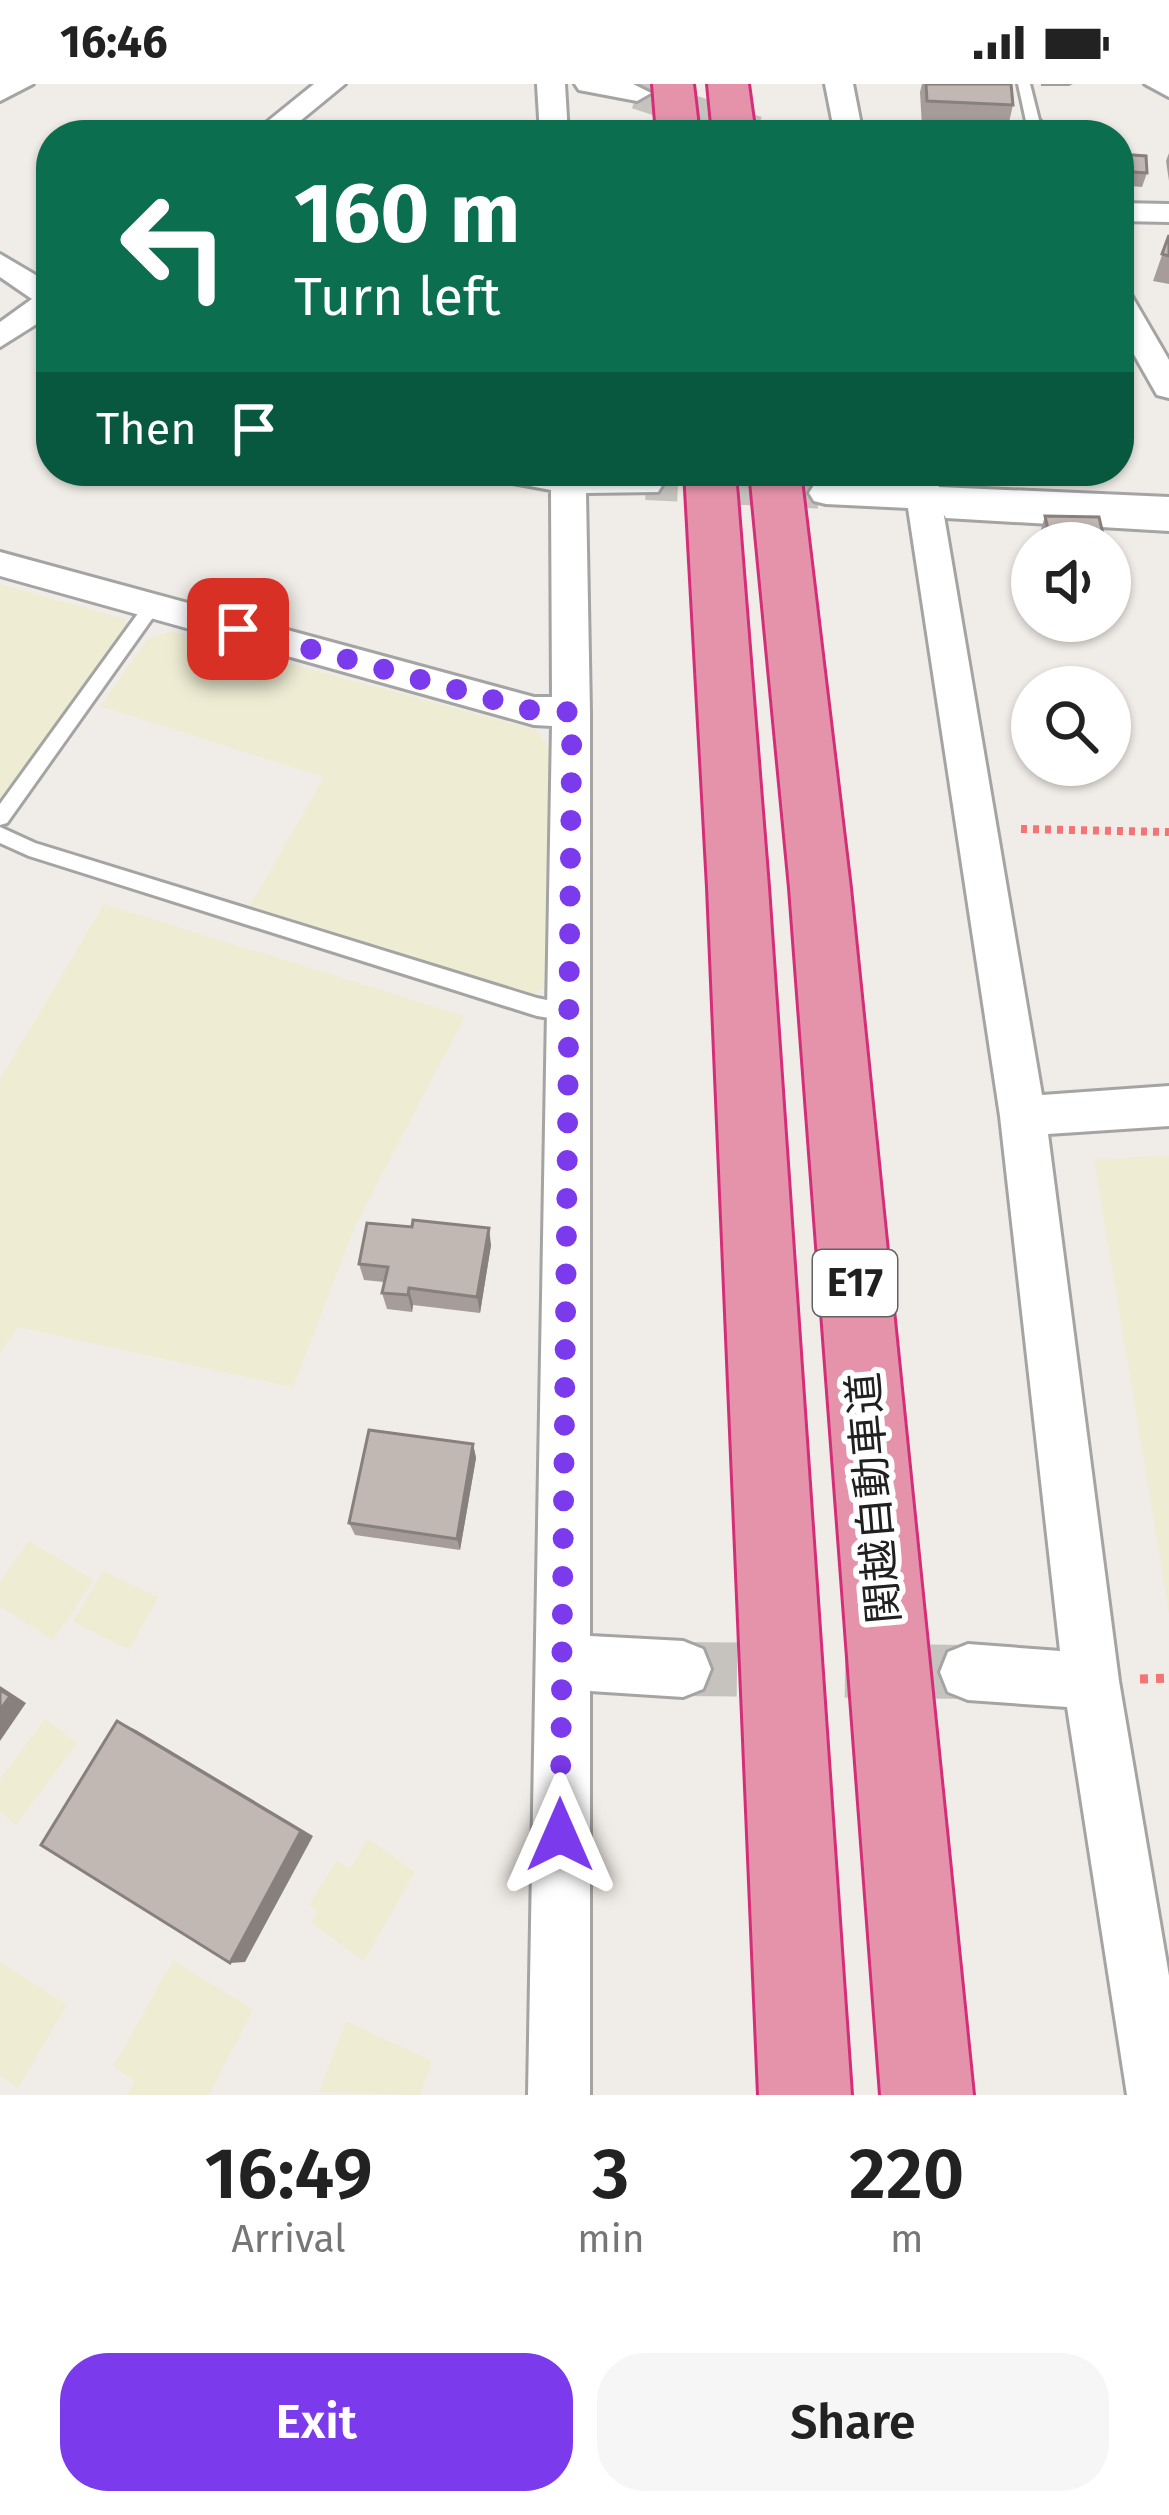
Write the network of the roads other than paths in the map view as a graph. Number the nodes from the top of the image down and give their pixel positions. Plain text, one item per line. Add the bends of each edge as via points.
1 (19, 84) edge
2 (331, 84) edge
3 (551, 84) edge
4 (589, 84) edge
5 (728, 84) edge
6 (839, 84) edge
7 (1024, 84) edge
8 (1159, 84) edge
9 (655, 88) edge
10 (1169, 89) edge
11 (0, 93) edge
12 (285, 120) edge
13 (553, 120) edge
14 (671, 120) edge
15 (732, 120) edge
16 (846, 120) edge
17 (1033, 120) edge
18 (1134, 212) edge
19 (1169, 213) edge
20 (0, 263) edge
21 (36, 288) edge
22 (36, 310) edge
23 (1134, 320) edge
24 (0, 337) edge
25 (1160, 355) edge
26 (1169, 388) edge
27 (568, 486) edge
28 (679, 486) edge
29 (801, 486) edge
30 (849, 486) tunnel mouth
31 (933, 493) edge
32 (1169, 509) edge
33 (1169, 522) edge
34 (0, 564) edge
35 (153, 605) junction
36 (572, 712) junction
37 (0, 818) edge
38 (0, 834) edge
39 (568, 1012) junction
40 (1169, 1106) edge
41 (1023, 1116) junction
42 (561, 1662) junction
43 (683, 1669) tunnel mouth
44 (968, 1672) tunnel mouth
45 (1091, 1681) junction
46 (559, 2095) edge
47 (805, 2095) edge
48 (927, 2095) edge
49 (1157, 2095) edge

1 - 11 street
2 - 12 street
3 - 13 street
4 - 9 street
5 - 15 highway
6 - 16 street
7 - 17 lane
8 - 10 street
9 - 14 highway
18 - 19 street
20 - 21 street
22 - 24 street
23 - 25 street
25 - 26 street
27 - 36 street
28 - 47 highway, E17 via 738,887
29 - 48 highway, 関越自動車道 / E17 via 820,888
30 - 31 street
31 - 32 street
31 - 33 street
31 - 41 street
34 - 35 street
35 - 36 street via 534,711
35 - 37 lane
36 - 39 street
38 - 39 lane
39 - 42 street
40 - 41 street
41 - 45 street
42 - 43 street
42 - 46 street
44 - 45 street
45 - 49 street

